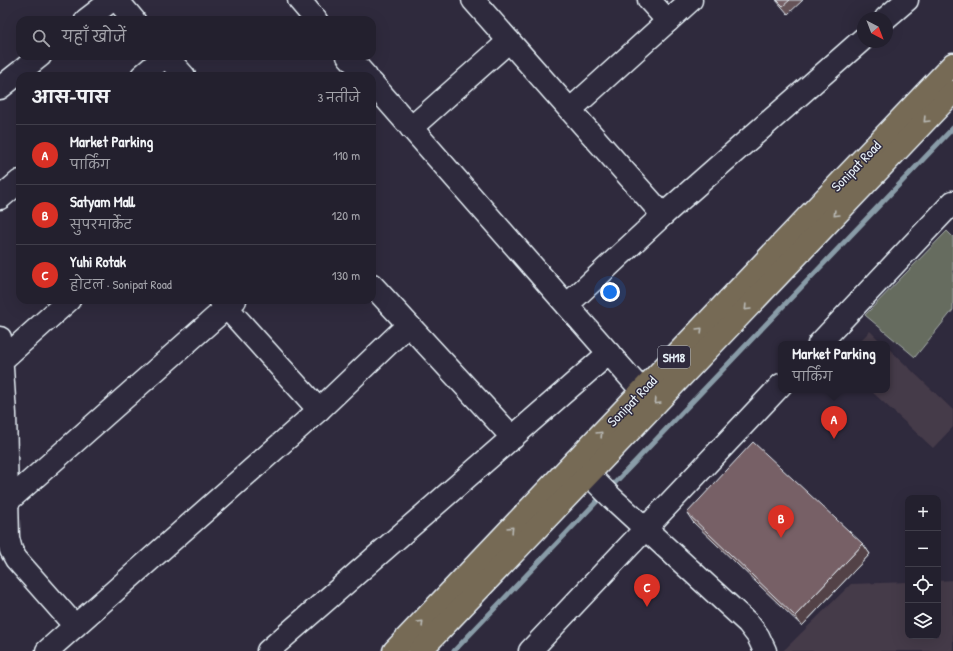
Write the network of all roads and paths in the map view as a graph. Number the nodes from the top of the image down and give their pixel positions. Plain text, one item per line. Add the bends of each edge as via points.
1 (112, 0) edge
2 (117, 0) edge
3 (299, 0) edge
4 (473, 0) edge
5 (649, 0) edge
6 (691, 0) edge
7 (907, 0) edge
8 (893, 12) edge
9 (91, 16) edge
10 (131, 16) edge
11 (313, 16) edge
12 (668, 21) junction
13 (509, 41) junction
14 (857, 44) edge
15 (35, 60) edge
16 (160, 60) edge
17 (169, 60) edge
18 (352, 60) edge
19 (953, 64) edge
20 (20, 72) edge
21 (147, 72) edge
22 (180, 72) edge
23 (362, 72) edge
24 (16, 75) edge
25 (0, 88) edge
26 (376, 88) edge
27 (953, 92) edge
28 (570, 110) junction
29 (411, 128) junction
30 (16, 184) edge
31 (0, 198) edge
32 (951, 210) edge
33 (663, 215) junction
34 (376, 289) edge
35 (65, 304) edge
36 (225, 304) edge
37 (229, 304) edge
38 (567, 305) junction
39 (408, 325) junction
40 (0, 338) edge
41 (823, 341) edge
42 (609, 353) junction
43 (2, 361) junction
44 (778, 388) edge
45 (642, 391) junction
46 (319, 410) junction
47 (513, 438) junction
48 (593, 480) junction
49 (7, 502) junction
50 (645, 529) junction
51 (75, 626) junction
52 (47, 651) edge
53 (268, 651) edge
54 (394, 651) edge
55 (420, 651) edge
56 (530, 651) edge
57 (765, 651) edge

1 - 9 street
2 - 10 street
3 - 11 street
4 - 13 street
5 - 12 street
6 - 12 street
7 - 8 street
12 - 28 street
13 - 28 street
13 - 29 street
14 - 33 street
15 - 20 street
16 - 21 street
17 - 22 street
18 - 23 street
45 -> 19 main road, Sonipat Road / SH18
24 - 25 street
26 - 29 street
27 -> 48 main road, Sonipat Road / SH18
28 - 33 street
29 - 38 street
30 - 31 street
32 - 41 street
33 - 38 street
34 - 39 street
35 - 43 street
36 - 49 street
37 - 46 street
38 - 42 street
39 - 46 street
39 - 47 street
40 - 43 street
42 - 45 street
42 - 47 street
43 - 49 street
44 - 50 street
48 -> 45 main road, Sonipat Road / SH18
46 - 51 street
47 - 53 street
48 - 50 street
54 -> 48 main road, Sonipat Road / SH18
48 - 55 main road, Sonipat Road / SH18
49 - 51 street via 11,550
50 - 56 street
50 - 57 street via 748,623
51 - 52 street

